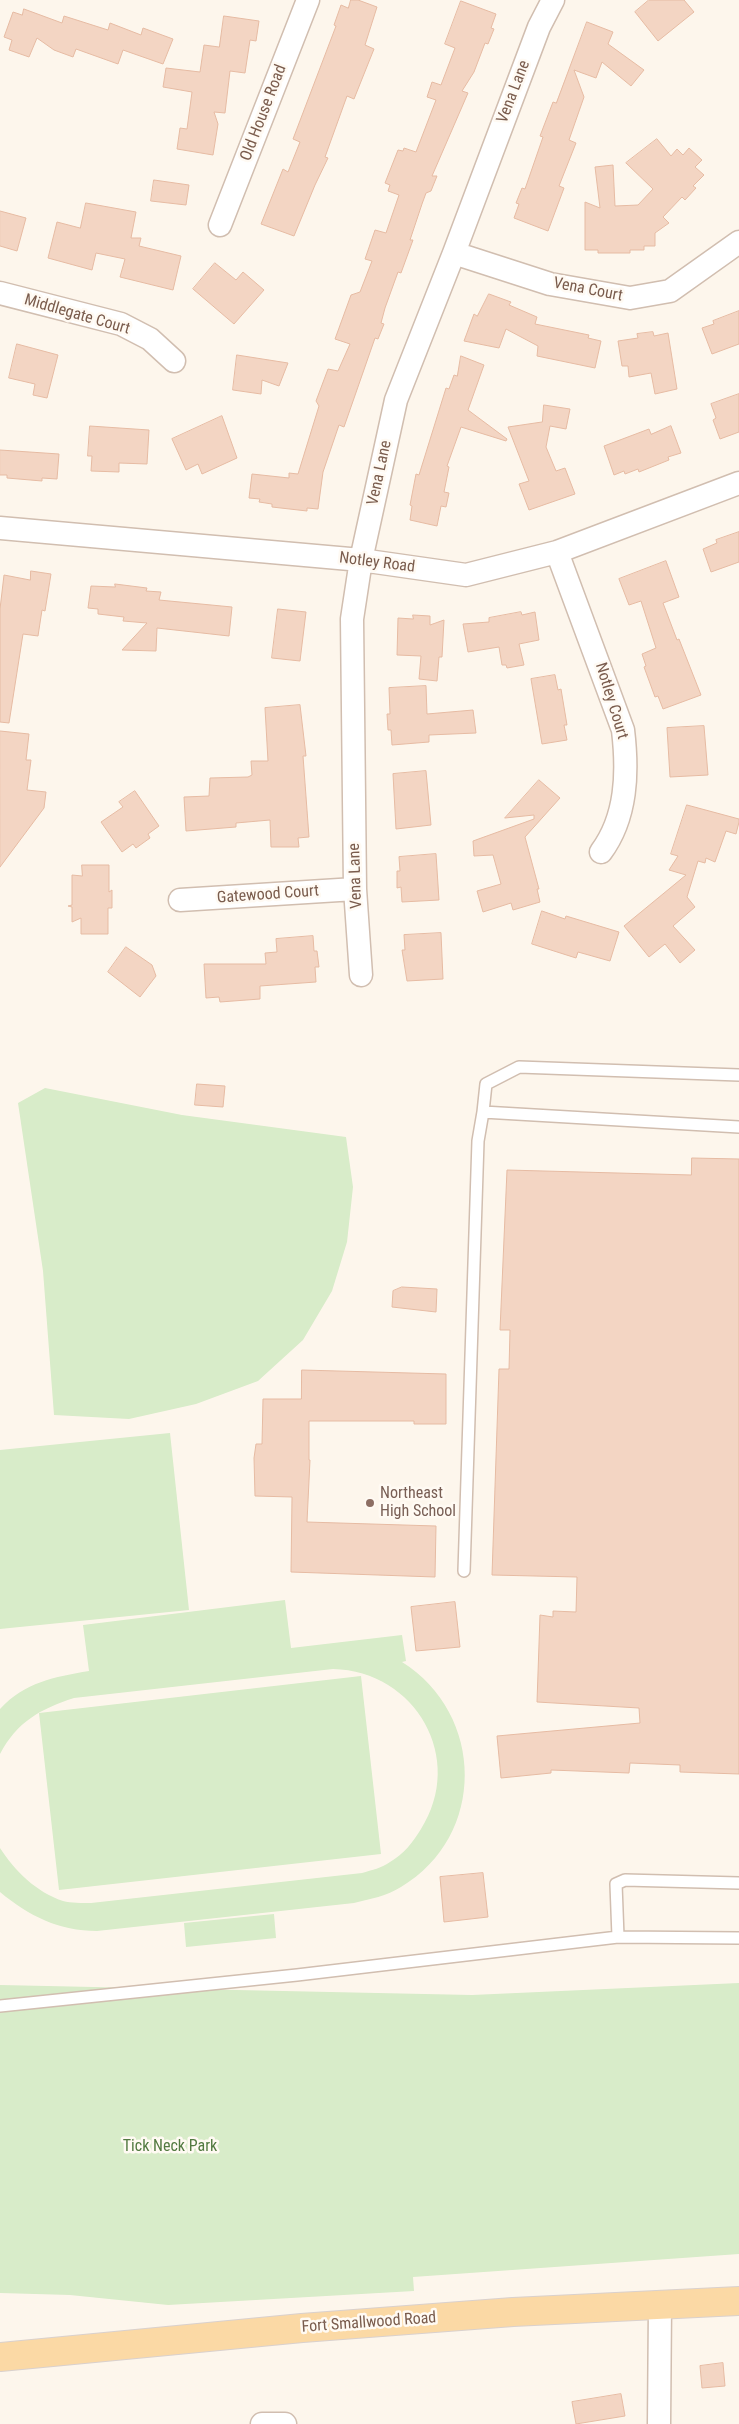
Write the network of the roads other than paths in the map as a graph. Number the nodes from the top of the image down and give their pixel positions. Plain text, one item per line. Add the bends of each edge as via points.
1 (553, 0) edge
2 (303, 1) edge
3 (220, 226) dead end
4 (739, 242) edge
5 (454, 253) junction
6 (0, 293) edge
7 (174, 361) dead end
8 (739, 483) edge
9 (0, 528) edge
10 (557, 552) junction
11 (361, 560) junction
12 (602, 852) dead end
13 (355, 889) junction
14 (180, 900) dead end
15 (361, 975) dead end
16 (739, 1075) edge
17 (483, 1112) junction
18 (739, 1127) edge
19 (464, 1571) dead end
20 (739, 1883) edge
21 (618, 1937) junction
22 (739, 1938) edge
23 (0, 2006) edge
24 (739, 2301) edge
25 (660, 2306) junction
26 (0, 2357) edge
27 (262, 2424) edge
28 (285, 2424) edge
29 (659, 2424) edge

1 - 5 street, Vena Lane via 539,27
2 - 3 street, Old House Road
4 - 5 street, Vena Court via 670,291 630,298 550,284
5 - 11 street, Vena Lane via 396,400
6 - 7 street, Middlegate Court via 121,324 150,339
8 - 10 street, Notley Road
9 - 11 street, Notley Road
10 - 11 street, Notley Road via 466,575
10 - 12 street, Notley Court via 623,730 626,754 622,809 612,838
11 - 13 street, Vena Lane via 352,619
13 - 14 street, Gatewood Court
13 - 15 street, Vena Lane
16 - 17 lane via 518,1068 486,1084
17 - 18 lane
17 - 19 lane via 478,1141
20 - 21 lane via 625,1880 616,1884
21 - 22 lane
21 - 23 lane
24 - 25 main road, Fort Smallwood Road
25 - 26 main road, Fort Smallwood Road via 513,2312
25 - 29 street
27 - 28 street

